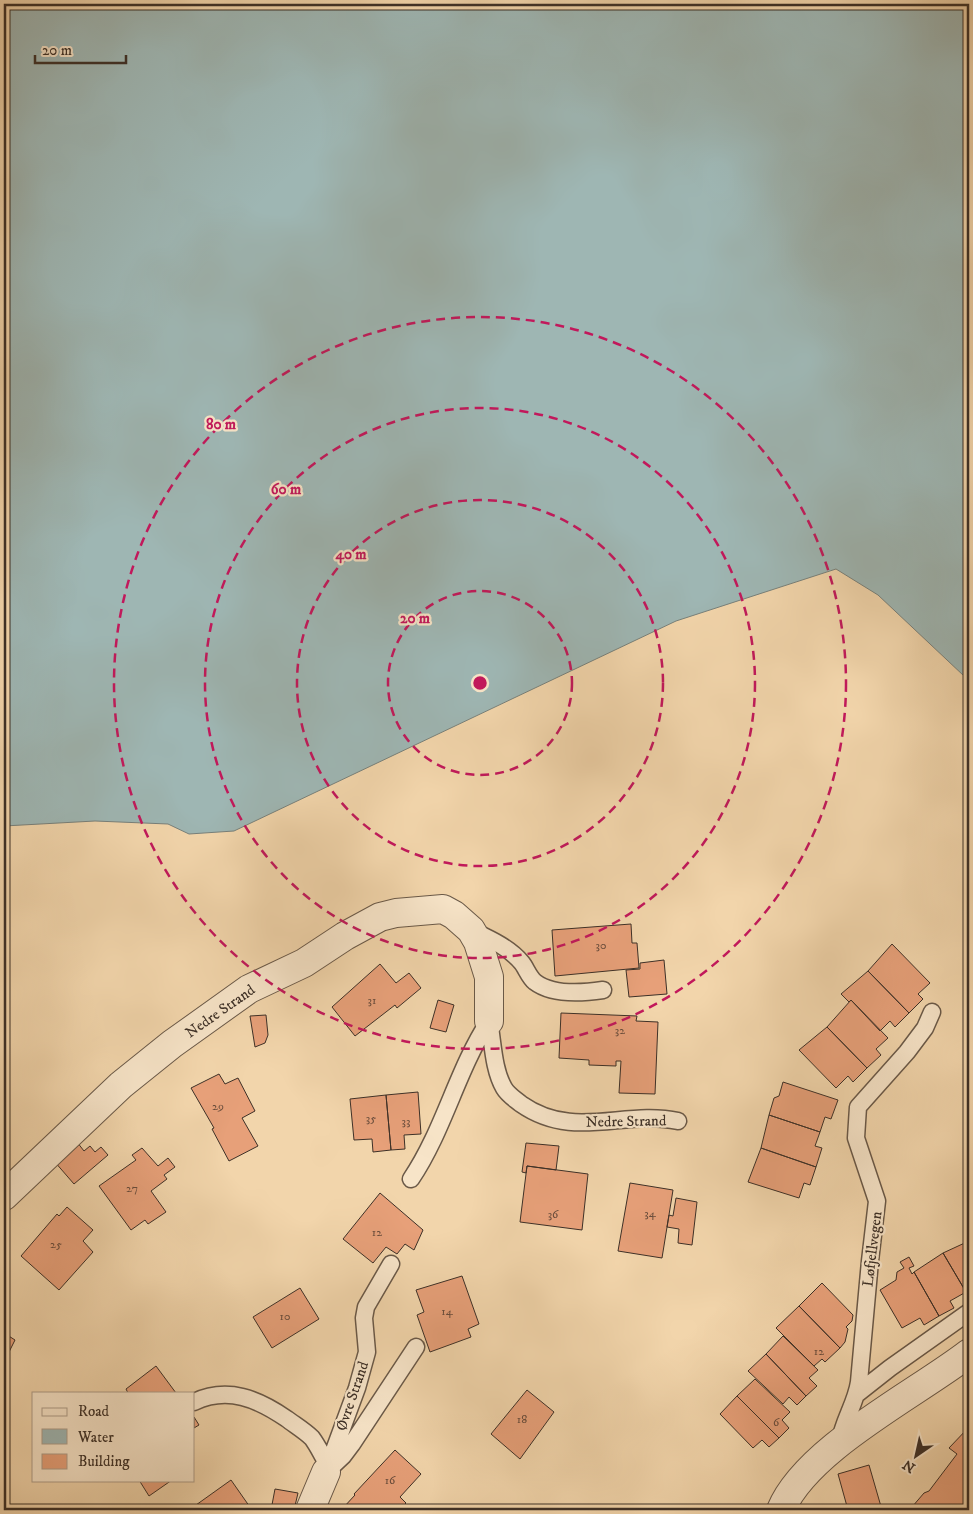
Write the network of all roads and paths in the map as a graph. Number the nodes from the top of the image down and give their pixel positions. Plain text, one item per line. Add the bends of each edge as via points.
1 (471, 930) junction
2 (603, 990) dead end
3 (932, 1012) dead end
4 (489, 1021) junction
5 (678, 1121) dead end
6 (411, 1179) dead end
7 (4, 1196) edge
8 (391, 1264) dead end
9 (969, 1312) edge
10 (416, 1347) dead end
11 (969, 1353) edge
12 (857, 1394) junction
13 (195, 1402) edge
14 (840, 1443) junction
15 (326, 1472) junction
16 (310, 1510) edge
17 (781, 1510) edge

1 - 2 lane, Nedre Strand via 515,956 534,981 544,987 584,993
1 - 4 street, Nedre Strand via 489,977
1 - 7 street, Nedre Strand via 443,909 380,917 304,963 249,989 172,1044 121,1086
3 - 12 lane, Løfjellvegen via 925,1028 907,1052 858,1108 856,1138 878,1201
4 - 5 lane, Nedre Strand via 495,1060 504,1088 527,1108 546,1118 590,1124 660,1117
4 - 6 lane via 473,1048 423,1162
8 - 15 lane, Øvre Strand via 366,1308 367,1352
9 - 12 lane, Løfjellvegen
10 - 15 lane, Øvre Strand via 352,1444
11 - 14 street
12 - 14 lane, Løfjellvegen via 841,1432
13 - 15 lane via 225,1394 245,1396 274,1410 312,1438 328,1465
14 - 17 street via 806,1470
15 - 16 street, Øvre Strand

